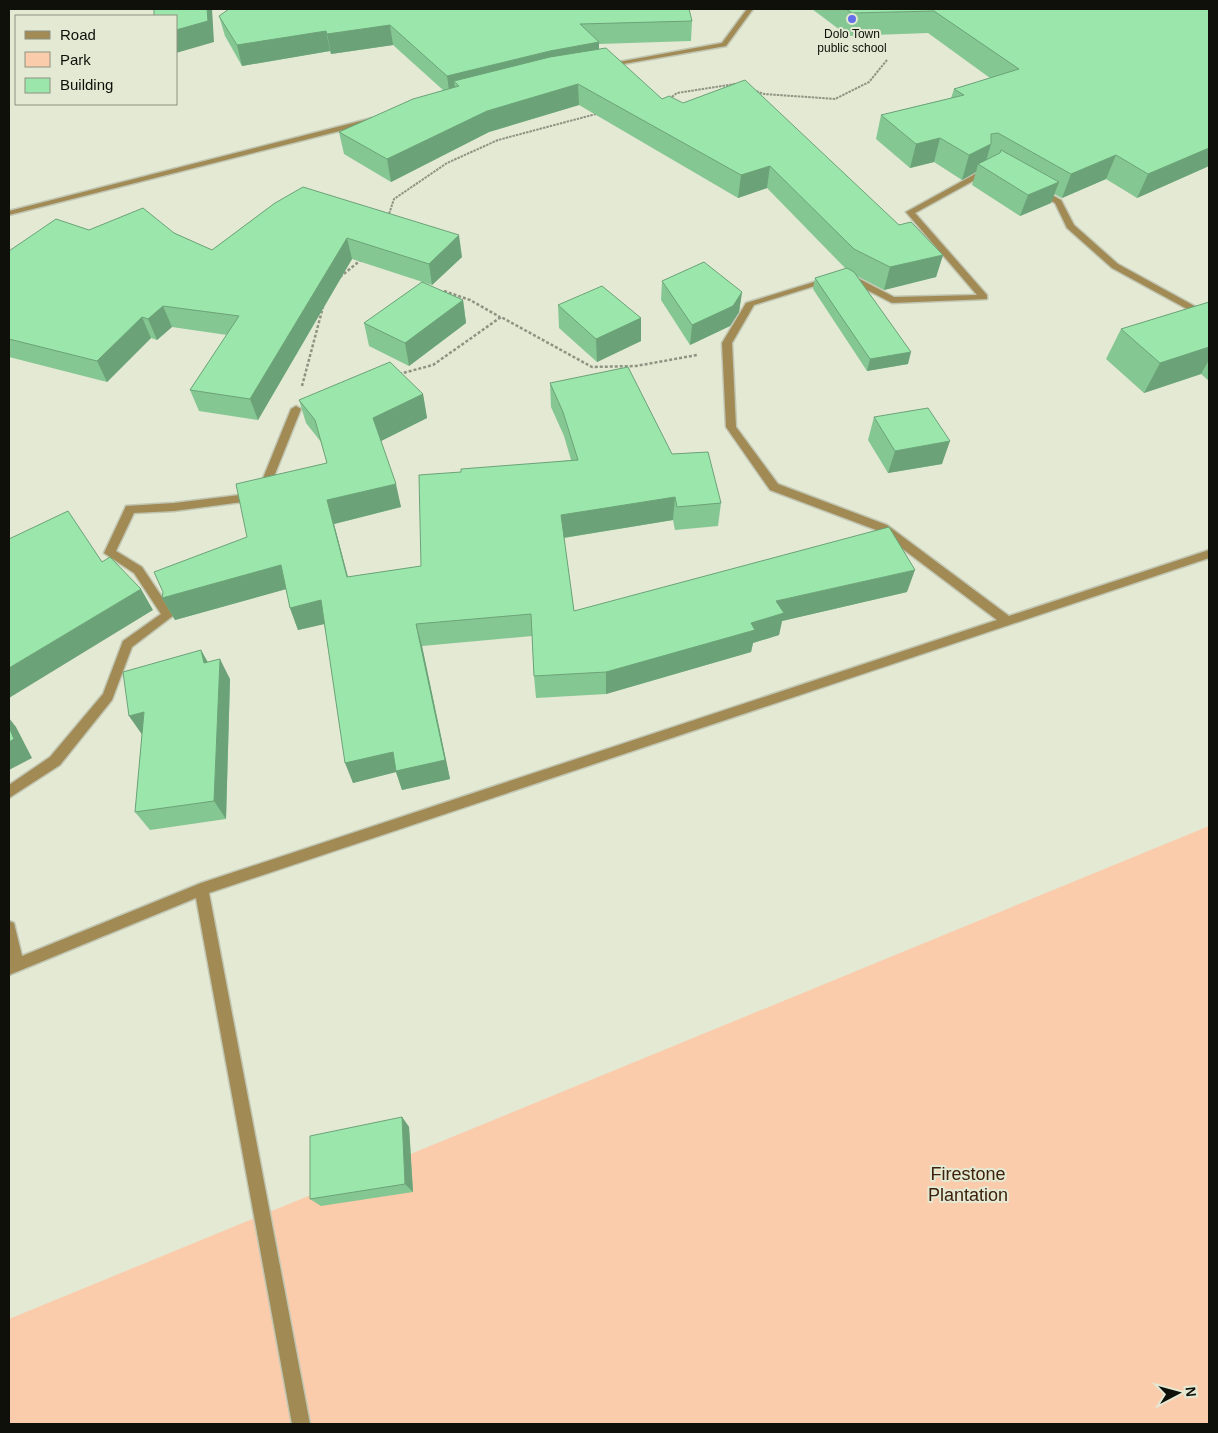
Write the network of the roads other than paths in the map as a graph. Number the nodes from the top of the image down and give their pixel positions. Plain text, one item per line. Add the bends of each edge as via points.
1 (750, 9) edge
2 (599, 67) edge
3 (377, 119) edge
4 (1000, 169) edge
5 (1026, 184) edge
6 (9, 213) edge
7 (1209, 318) edge
8 (296, 409) road end
9 (1209, 554) edge
10 (1007, 621) junction
11 (9, 792) edge
12 (201, 889) junction
13 (9, 928) edge
14 (13, 966) edge
15 (302, 1424) edge

1 - 2 street via 724,45
3 - 6 street
4 - 10 street via 988,161 990,170 910,212 984,297 892,300 846,276 751,303 727,343 731,427 774,487 883,528
5 - 7 street via 1058,202 1070,226 1115,266
8 - 11 street via 261,496 130,509 110,553 138,570 168,615 127,644 108,696 55,761
9 - 10 street
10 - 12 street
12 - 14 street
12 - 15 street
13 - 14 street

